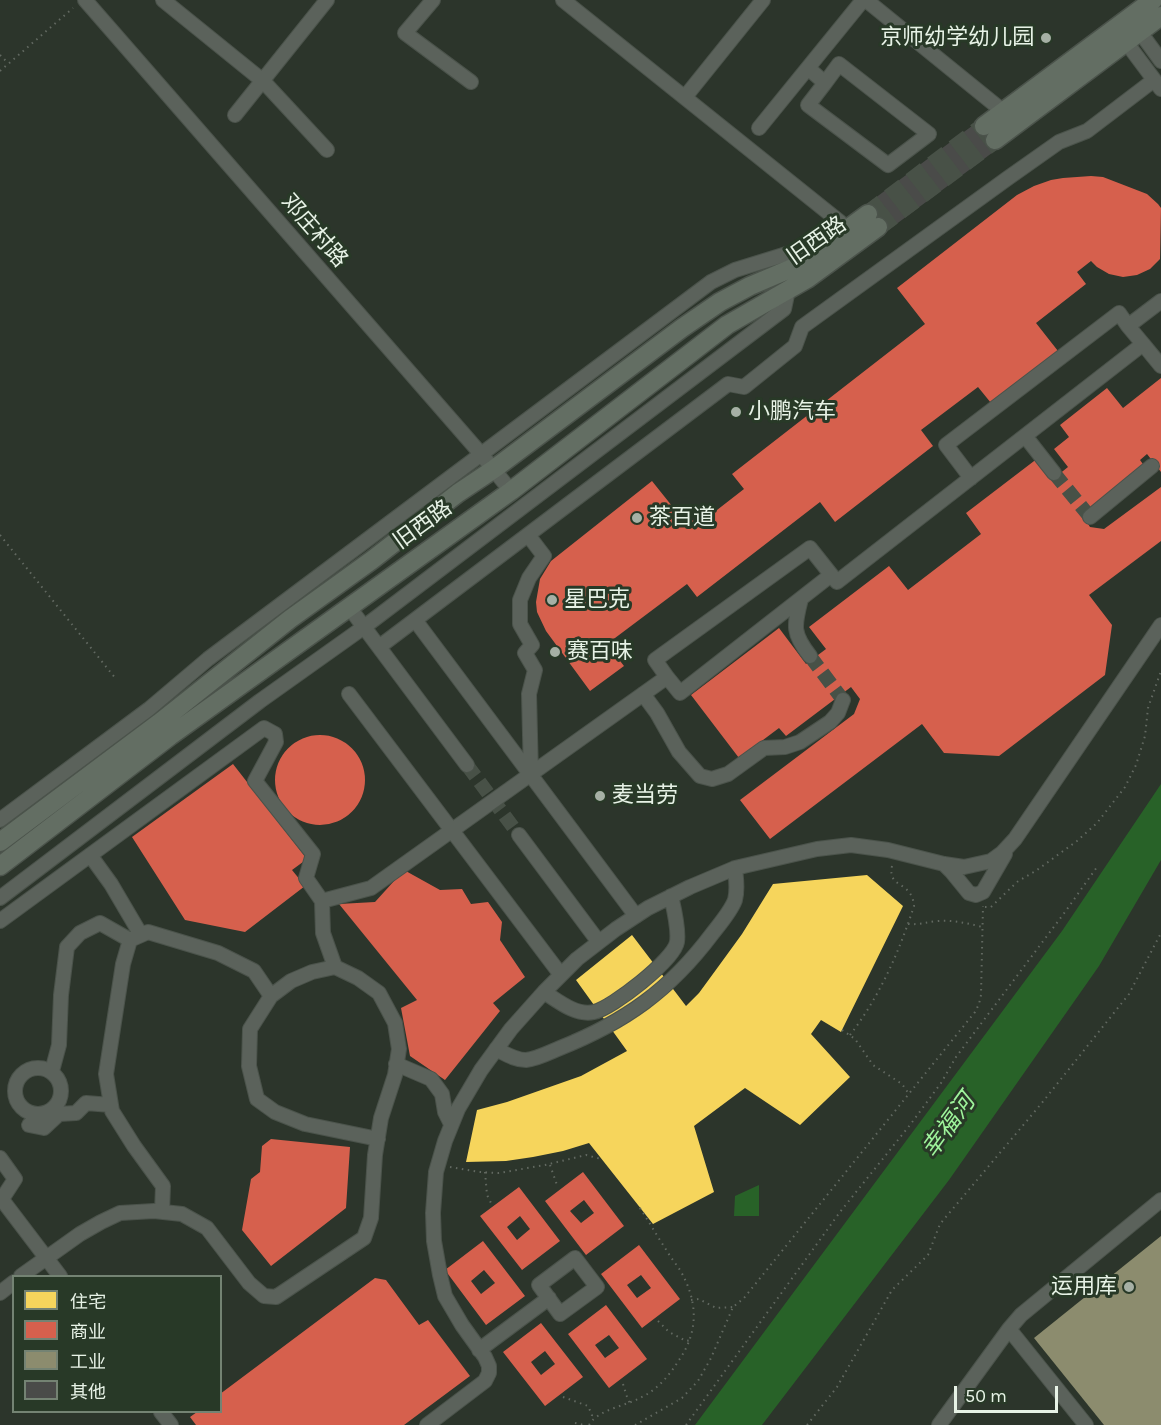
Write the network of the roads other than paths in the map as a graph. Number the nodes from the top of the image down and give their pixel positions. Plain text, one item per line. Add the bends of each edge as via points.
1 (163, 0) edge
2 (327, 0) edge
3 (433, 0) edge
4 (562, 0) edge
5 (763, 0) edge
6 (865, 0) edge
7 (1153, 0) edge
8 (79, 4) edge
9 (1161, 16) edge
10 (1133, 37) junction
11 (1161, 61) edge
12 (808, 68) junction
13 (262, 81) junction
14 (471, 82) dead end
15 (825, 82) junction
16 (1158, 84) edge
17 (685, 98) junction
18 (1004, 112) junction
19 (235, 115) dead end
20 (759, 128) dead end
21 (327, 150) dead end
22 (844, 226) junction
23 (788, 290) junction
24 (1161, 301) edge
25 (1128, 326) junction
26 (1143, 344) junction
27 (1161, 366) edge
28 (1024, 436) junction
29 (480, 454) junction
30 (1152, 466) dead end
31 (494, 469) junction
32 (1054, 473) tunnel mouth
33 (971, 478) junction
34 (511, 491) junction
35 (1090, 517) dead end
36 (528, 535) junction
37 (831, 575) junction
38 (801, 598) junction
39 (349, 607) junction
40 (415, 620) junction
41 (1161, 625) edge
42 (364, 627) junction
43 (379, 647) junction
44 (810, 656) tunnel mouth
45 (667, 677) junction
46 (349, 694) dead end
47 (643, 694) junction
48 (843, 699) dead end
49 (467, 765) tunnel mouth
50 (531, 775) junction
51 (0, 820) edge
52 (452, 830) junction
53 (519, 835) tunnel mouth
54 (0, 842) edge
55 (1010, 844) junction
56 (90, 855) junction
57 (944, 864) junction
58 (0, 866) edge
59 (735, 868) junction
60 (671, 896) junction
61 (0, 898) edge
62 (322, 901) junction
63 (636, 916) junction
64 (0, 921) edge
65 (135, 938) junction
66 (598, 941) junction
67 (335, 967) junction
68 (561, 975) junction
69 (544, 992) junction
70 (271, 996) junction
71 (496, 1049) junction
72 (396, 1064) junction
73 (52, 1071) junction
74 (111, 1105) junction
75 (50, 1116) junction
76 (452, 1124) junction
77 (29, 1125) dead end
78 (378, 1138) junction
79 (0, 1158) edge
80 (1, 1198) edge
81 (1161, 1200) edge
82 (162, 1212) junction
83 (46, 1258) junction
84 (22, 1275) edge
85 (59, 1275) edge
86 (12, 1284) edge
87 (0, 1293) edge
88 (549, 1298) dead end
89 (1009, 1329) junction
90 (479, 1350) junction
91 (162, 1413) edge
92 (171, 1425) edge
93 (427, 1425) edge
94 (939, 1425) edge
95 (1086, 1425) edge

1 - 13 street
2 - 13 street
3 - 14 street via 405,33
4 - 17 street
5 - 17 street
6 - 12 street
6 - 18 street
7 - 18 main road
8 - 29 street, 邓庄村路
9 - 10 main road
10 - 11 street
10 - 16 street
10 - 18 main road via 989,133
12 - 15 street
12 - 20 street
13 - 19 street
13 - 21 street
15 - 15 street via 808,105 888,165 929,134 839,64
16 - 36 street via 1087,131 1059,142 802,327 795,345 744,387 728,384
17 - 22 street
22 - 23 main road, 旧西路 via 873,221 807,279
22 - 29 street via 790,253 711,282
22 - 31 main road, 旧西路 via 797,266 750,286 682,328
23 - 34 main road, 旧西路 via 727,325
23 - 42 street via 784,309
24 - 25 street
25 - 26 street
25 - 33 street via 1119,313 946,446
26 - 27 street
26 - 28 street
28 - 32 street
28 - 33 street
29 - 31 street, 邓庄村路
29 - 51 street
30 - 35 street
31 - 34 street, 邓庄村路
31 - 54 main road, 旧西路 via 290,619
33 - 37 street via 837,582
34 - 39 main road, 旧西路
36 - 40 street
36 - 50 street via 544,556 520,600 520,624 532,645 525,653 535,670 529,694
37 - 38 street
37 - 45 street via 810,548 655,660
38 - 44 street via 795,630
38 - 45 street via 680,693
39 - 42 street
39 - 58 main road, 旧西路 via 170,736
40 - 43 street
40 - 50 street
41 - 55 street
42 - 43 street
42 - 61 street
43 - 49 street
45 - 47 street
46 - 52 street
47 - 48 street via 679,752 700,776 712,778 728,774 764,748 800,742 830,722
47 - 50 street
50 - 52 street
50 - 63 street
52 - 62 street via 371,888
52 - 68 street
53 - 66 street
55 - 57 street via 991,861 964,867
55 - 57 street via 983,892 976,895 969,893
56 - 62 street via 264,728 275,734 276,742 255,781 313,854 306,878
56 - 64 street
56 - 65 street via 111,884
57 - 59 street via 895,851 850,845
59 - 60 street
59 - 71 street via 735,901 665,988 608,1027 543,1055 515,1059
60 - 63 street
60 - 69 street via 677,943 669,958 640,983 593,1012 577,1011
62 - 67 street via 323,933
63 - 66 street
65 - 70 street via 148,932 218,953 254,971
65 - 73 street via 100,923 80,933 67,947 60,1045
65 - 74 street via 123,964 106,1074
66 - 68 street
67 - 70 street via 291,981
67 - 72 street via 380,993 395,1023 399,1049
68 - 69 street
69 - 71 street
70 - 78 street via 250,1029 249,1066 257,1099 275,1112 305,1124
71 - 76 street
72 - 76 street via 431,1079 442,1094
72 - 78 street
73 - 75 street via 62,1086 62,1095
73 - 75 street via 40,1067 26,1070 15,1089 18,1104 24,1109
74 - 75 street via 87,1103 76,1113
74 - 82 street via 163,1186
75 - 77 street via 44,1128
76 - 90 street via 436,1172 434,1242 446,1296
78 - 82 street via 370,1218 364,1238 276,1297 264,1296 249,1283 207,1228 182,1214
79 - 80 street via 15,1179
80 - 83 street
81 - 89 street
82 - 83 street via 120,1213
83 - 84 street
83 - 85 street
86 - 87 street
88 - 90 street
89 - 94 street
89 - 95 street
90 - 93 street via 489,1366 485,1381
91 - 92 street

